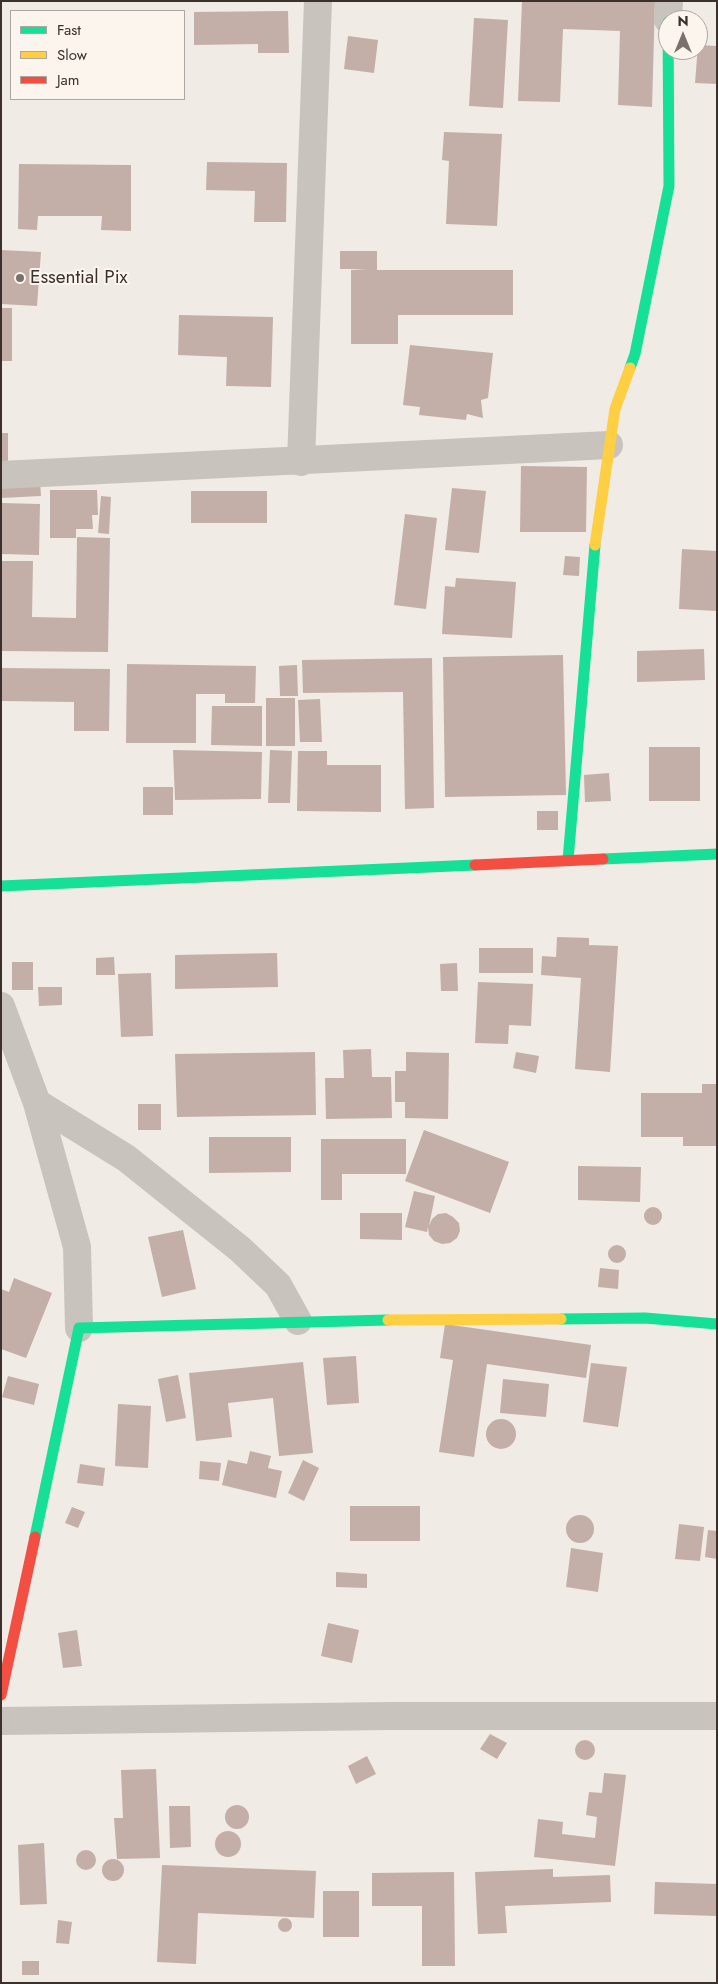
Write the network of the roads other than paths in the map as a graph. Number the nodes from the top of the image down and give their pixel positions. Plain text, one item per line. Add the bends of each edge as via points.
1 (318, 1) edge
2 (668, 60) edge
3 (608, 445) junction
4 (301, 462) junction
5 (1, 475) edge
6 (717, 854) edge
7 (568, 860) junction
8 (1, 886) edge
9 (1, 1006) edge
10 (37, 1102) junction
11 (298, 1321) junction
12 (717, 1324) edge
13 (79, 1328) junction
14 (1, 1695) edge
15 (717, 1716) edge
16 (1, 1721) edge

1 - 4 street
2 - 3 street via 669,186 635,354 616,409
3 - 4 street
3 - 7 street via 592,566
4 - 5 street
6 - 7 street
7 - 8 street
9 - 10 street
10 - 11 street via 126,1158 240,1249 278,1284
10 - 13 street via 77,1246
11 - 12 street via 645,1318
11 - 13 street
13 - 14 street
15 - 16 street

